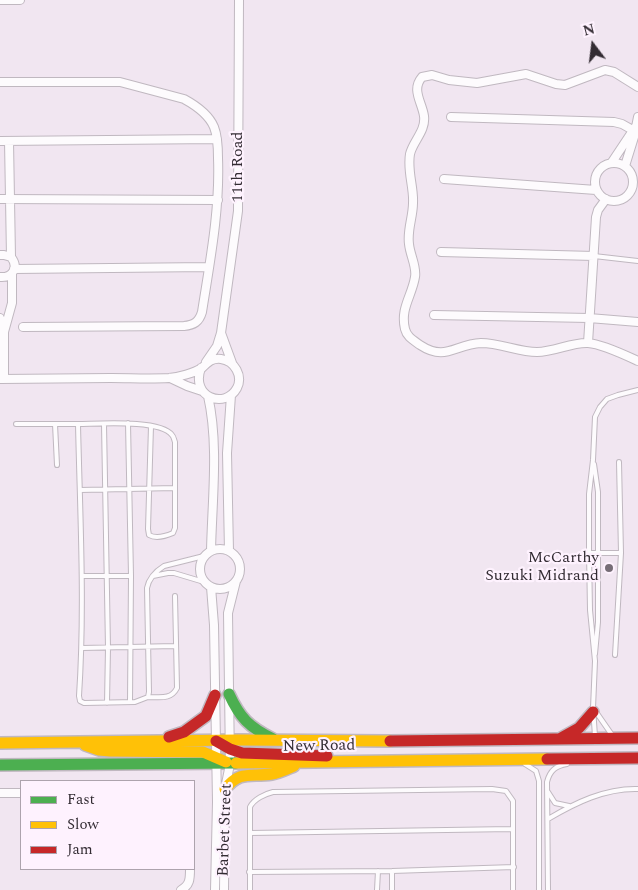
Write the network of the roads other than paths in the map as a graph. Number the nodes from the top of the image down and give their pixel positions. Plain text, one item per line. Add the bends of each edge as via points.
1 (0, 0) edge
2 (20, 0) edge
3 (239, 0) edge
4 (0, 82) edge
5 (638, 87) edge
6 (452, 117) dead end
7 (638, 117) edge
8 (635, 130) edge
9 (217, 138) junction
10 (0, 141) edge
11 (9, 141) junction
12 (612, 162) junction
13 (625, 166) junction
14 (635, 178) edge
15 (444, 180) dead end
16 (596, 190) junction
17 (627, 196) junction
18 (638, 196) edge
19 (0, 199) edge
20 (10, 199) junction
21 (606, 199) junction
22 (218, 200) junction
23 (441, 252) dead end
24 (0, 255) edge
25 (594, 256) junction
26 (10, 257) junction
27 (638, 261) edge
28 (209, 266) junction
29 (13, 271) junction
30 (0, 277) edge
31 (434, 315) dead end
32 (0, 318) edge
33 (589, 318) junction
34 (638, 322) edge
35 (23, 327) dead end
36 (4, 332) junction
37 (220, 333) junction
38 (588, 343) junction
39 (638, 361) edge
40 (232, 363) junction
41 (204, 365) junction
42 (170, 378) junction
43 (2, 379) edge
44 (638, 390) edge
45 (205, 393) junction
46 (231, 395) junction
47 (128, 423) junction
48 (16, 424) dead end
49 (55, 424) junction
50 (78, 424) junction
51 (104, 424) junction
52 (152, 426) junction
53 (593, 460) junction
54 (619, 462) dead end
55 (57, 465) dead end
56 (148, 488) junction
57 (175, 488) junction
58 (129, 489) junction
59 (80, 490) junction
60 (104, 490) junction
61 (211, 551) junction
62 (229, 551) junction
63 (589, 553) junction
64 (598, 553) junction
65 (621, 553) junction
66 (204, 556) junction
67 (82, 576) junction
68 (106, 576) junction
69 (131, 576) junction
70 (153, 576) junction
71 (236, 581) junction
72 (204, 582) junction
73 (211, 587) junction
74 (175, 596) dead end
75 (176, 646) junction
76 (149, 647) junction
77 (82, 648) junction
78 (108, 648) junction
79 (130, 648) junction
80 (615, 655) dead end
81 (595, 661) junction
82 (229, 694) junction
83 (215, 696) junction
84 (148, 697) junction
85 (130, 702) junction
86 (107, 703) junction
87 (593, 710) junction
88 (595, 738) junction
89 (614, 738) junction
90 (638, 738) edge
91 (557, 739) junction
92 (216, 740) junction
93 (277, 740) junction
94 (155, 741) junction
95 (74, 742) junction
96 (0, 743) edge
97 (230, 744) junction
98 (599, 758) junction
99 (625, 758) junction
100 (638, 758) edge
101 (490, 759) junction
102 (216, 761) junction
103 (396, 762) junction
104 (303, 763) junction
105 (230, 764) junction
106 (0, 765) edge
107 (224, 789) junction
108 (638, 789) edge
109 (547, 791) junction
110 (0, 793) edge
111 (20, 793) edge
112 (569, 806) junction
113 (548, 819) junction
114 (512, 828) junction
115 (250, 833) junction
116 (514, 867) junction
117 (190, 870) edge
118 (378, 871) junction
119 (392, 871) junction
120 (249, 872) junction
121 (181, 890) edge
122 (215, 890) edge
123 (224, 890) edge
124 (250, 890) edge
125 (377, 890) edge
126 (392, 890) edge
127 (513, 890) edge
128 (539, 890) edge
129 (548, 890) edge

1 - 2 street
3 - 37 street, 11th Road via 238,211
4 - 9 street via 135,84 191,103 213,125
5 - 38 street via 614,72 604,70 565,85 526,74 477,83 427,75 417,85 424,117 409,162 413,201 408,232 415,276 404,322 410,339 427,350 440,353 479,343 534,352
6 - 8 street via 614,122
7 - 8 street
8 - 12 street
8 - 13 street
9 - 11 street
9 - 22 street
10 - 11 street
11 - 20 street
12 - 13 street
12 - 16 street via 598,170 594,180
13 - 14 street
14 - 17 street
15 - 16 street
16 - 21 street
17 - 18 street
17 - 21 street via 617,201
19 - 20 street
20 - 22 street
20 - 26 street
21 - 25 street via 597,213
22 - 28 street
23 - 25 street
24 - 26 street
25 - 27 lane
25 - 33 street
26 - 29 street via 14,262
28 - 29 street
28 - 35 street via 197,323
29 - 30 street via 6,277
29 - 36 street via 12,303
31 - 33 street
32 - 36 street
33 - 34 street
33 - 38 street
36 - 43 street
37 - 40 street
37 - 41 street, 11th Road via 217,346
38 - 39 street
40 - 41 street via 214,359
40 - 46 street via 239,379
41 - 42 street
41 - 45 street via 198,375
42 - 43 street
42 - 45 street
44 - 53 lane via 618,394 600,407 595,417
45 - 46 street via 215,399
45 - 61 street via 211,415 213,453
46 - 62 street via 226,453
47 - 51 lane
47 - 52 lane
47 - 58 lane
48 - 49 lane
49 - 50 lane
49 - 55 lane
50 - 51 lane
50 - 59 lane
51 - 60 lane
52 - 56 lane
52 - 57 lane via 173,436
53 - 63 lane via 589,494
53 - 64 lane via 598,492
54 - 65 lane
56 - 57 lane
56 - 57 lane via 148,529 154,538 173,533
56 - 58 lane
58 - 60 lane
58 - 69 lane
59 - 60 lane
59 - 67 lane
60 - 68 lane
61 - 62 street
61 - 66 street
62 - 71 street via 240,564
63 - 64 lane
63 - 81 lane via 590,617
64 - 65 lane
64 - 81 lane
65 - 80 lane
66 - 70 lane via 164,566
66 - 72 street via 200,574
67 - 68 lane
67 - 77 lane
68 - 69 lane
68 - 78 lane
69 - 79 lane
70 - 72 lane via 174,573
70 - 76 lane via 147,588
71 - 73 street via 229,587
71 - 82 street, Barbet Street via 228,614
72 - 73 street
73 - 83 street, Barbet Street
74 - 75 lane
75 - 76 lane
75 - 84 lane via 177,688 174,694
76 - 79 lane
76 - 84 lane
77 - 78 lane
77 - 86 lane via 80,702
78 - 79 lane
78 - 86 lane
79 - 85 lane
81 - 87 lane
82 - 93 main road via 245,723
82 - 97 street, Barbet Street
83 - 92 street, Barbet Street
83 - 94 main road via 206,716 193,726
84 - 85 lane
85 - 86 lane
87 - 88 lane
87 - 89 lane
87 - 91 main road via 579,728
88 - 89 main road, New Road
88 - 91 main road, New Road
88 - 99 main road
89 - 90 main road, New Road
91 - 93 main road, New Road
92 - 94 main road
92 - 97 main road
92 - 102 street, Barbet Street
93 - 97 main road, New Road
94 - 95 main road
95 - 96 main road
95 - 102 main road via 99,750 203,752
97 - 103 main road via 242,753
97 - 105 street, Barbet Street
98 - 99 main road, New Road
98 - 101 main road, New Road
98 - 109 lane via 554,768 548,776
99 - 100 main road, New Road
101 - 103 main road, New Road
101 - 128 lane via 528,764 538,776
102 - 105 main road, New Road
102 - 106 main road, New Road
102 - 122 street, Barbet Street
103 - 104 main road, New Road
104 - 105 main road, New Road
104 - 107 main road via 274,774 240,775 231,779
105 - 107 street, Barbet Street
107 - 123 street, Barbet Street
108 - 112 lane via 610,791
109 - 112 lane via 555,803
109 - 113 lane
110 - 111 street
112 - 113 lane
113 - 129 lane
114 - 115 lane
114 - 115 lane via 513,801 506,791 499,789 293,791 267,793 252,804
114 - 116 lane
115 - 120 lane
116 - 119 lane
116 - 127 lane
117 - 121 street via 188,885
118 - 119 lane
118 - 120 lane
118 - 125 lane
119 - 126 lane
120 - 124 lane

